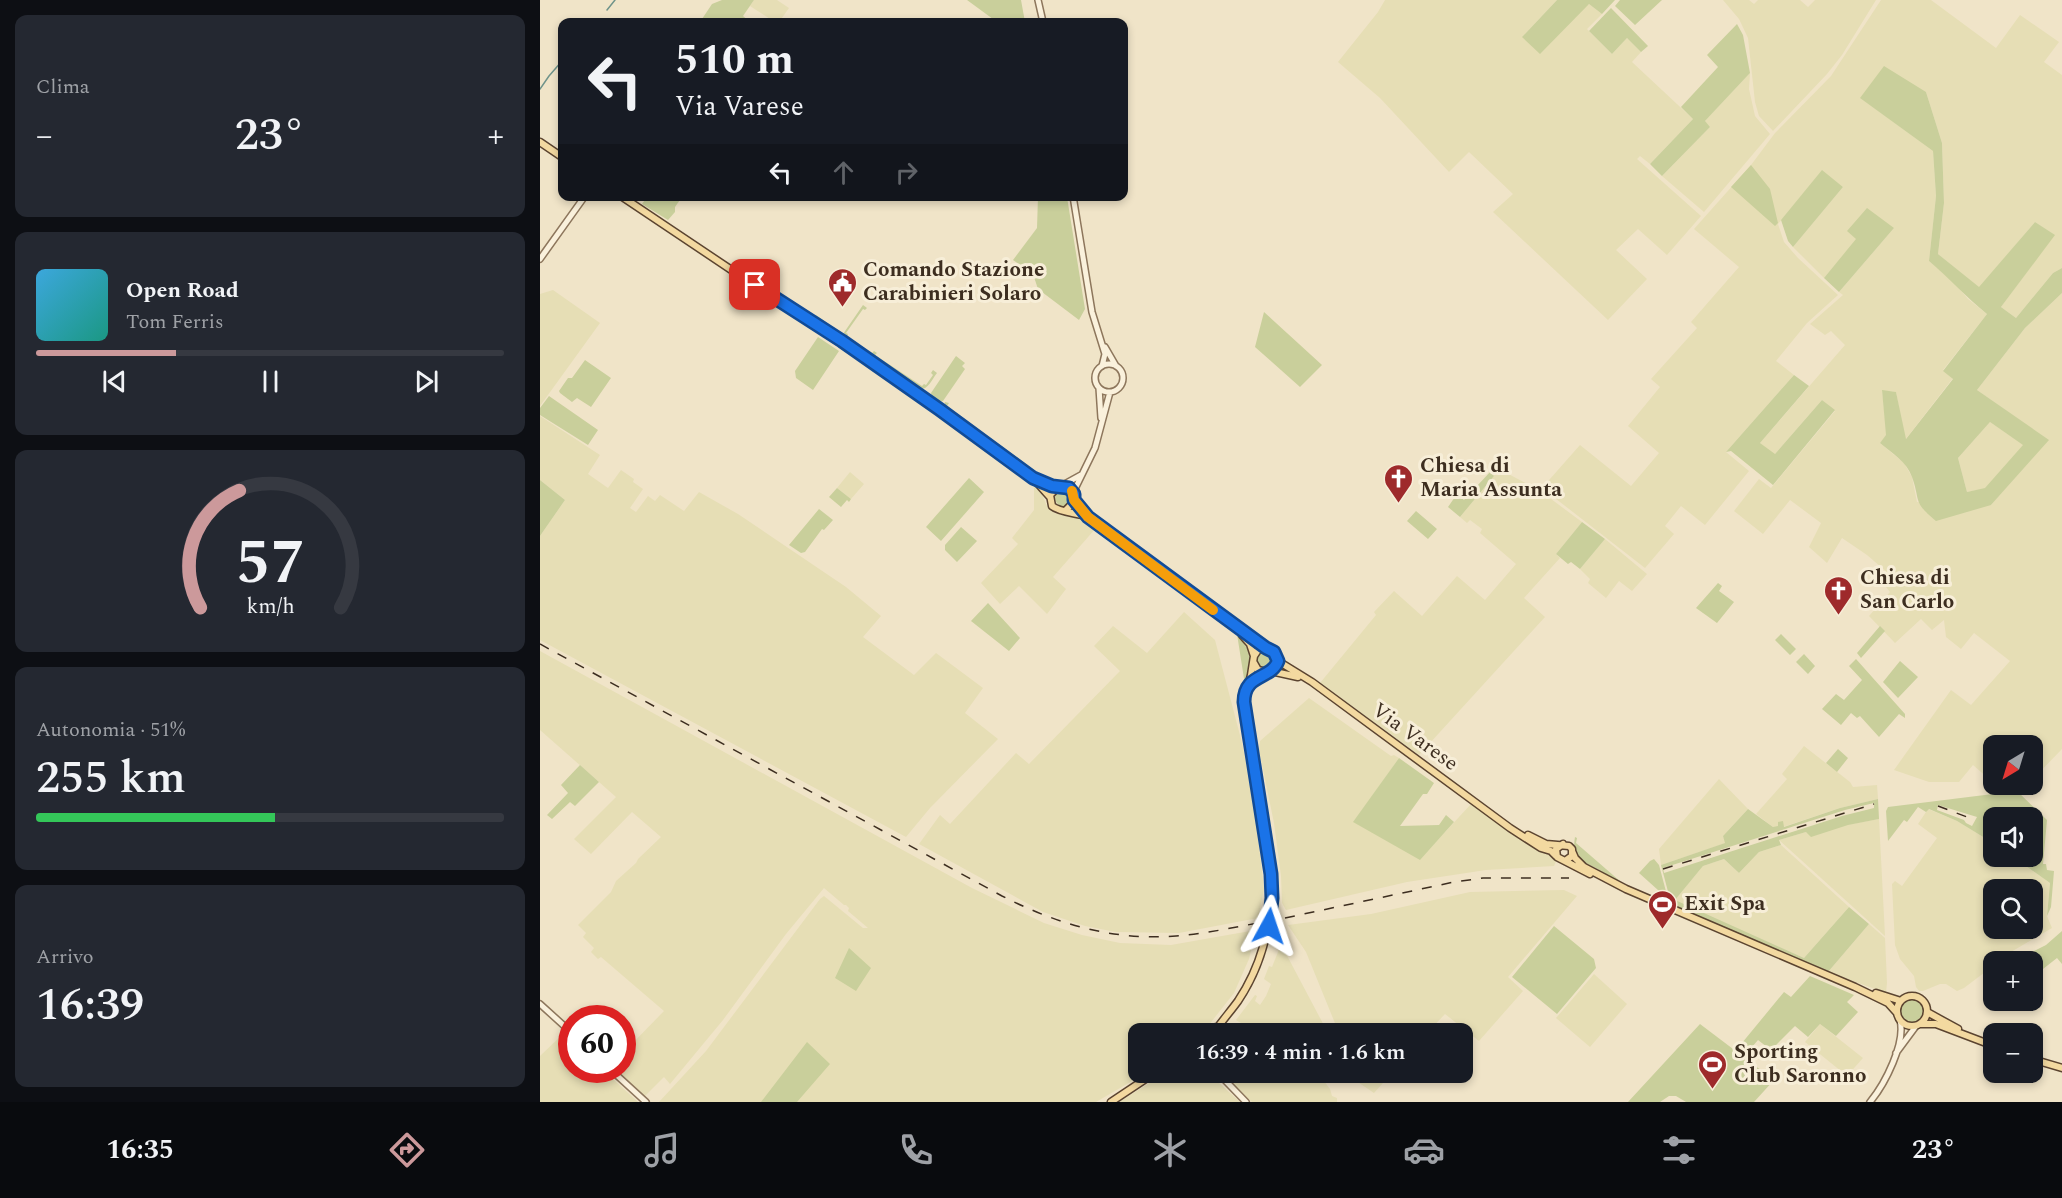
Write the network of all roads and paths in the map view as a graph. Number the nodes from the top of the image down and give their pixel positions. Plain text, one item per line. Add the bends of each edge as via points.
1 (1038, 0) edge
2 (1042, 18) edge
3 (540, 142) edge
4 (558, 154) edge
5 (581, 201) edge
6 (628, 201) edge
7 (1074, 201) edge
8 (540, 259) edge
9 (1094, 319) junction
10 (1102, 366) junction
11 (1116, 366) junction
12 (1099, 388) junction
13 (1110, 392) junction
14 (1101, 425) junction
15 (1082, 474) junction
16 (1033, 478) junction
17 (1059, 487) junction
18 (1050, 497) junction
19 (1074, 497) junction
20 (1066, 510) junction
21 (1088, 517) junction
22 (1232, 623) junction
23 (1266, 648) junction
24 (1254, 659) junction
25 (1278, 661) junction
26 (1268, 672) junction
27 (1311, 682) junction
28 (1248, 685) junction
29 (1499, 819) junction
30 (1563, 844) junction
31 (1572, 851) junction
32 (1556, 856) junction
33 (1565, 861) junction
34 (1622, 886) junction
35 (1855, 987) junction
36 (1901, 1001) junction
37 (540, 1004) edge
38 (1927, 1012) junction
39 (1898, 1017) junction
40 (558, 1020) edge
41 (1221, 1023) edge
42 (1918, 1025) junction
43 (1974, 1038) junction
44 (1983, 1042) edge
45 (1895, 1055) junction
46 (2043, 1062) edge
47 (2062, 1068) edge
48 (625, 1083) edge
49 (1140, 1083) edge
50 (1228, 1083) edge
51 (646, 1102) edge
52 (1111, 1102) edge
53 (1246, 1102) edge
54 (1870, 1102) edge

1 - 2 street
3 - 4 main road
5 - 8 street
6 - 16 main road via 939,409
7 - 9 street
9 - 10 street via 1105,354
9 - 11 street
10 - 11 street
10 - 12 street via 1095,374
11 - 13 street via 1122,383
12 - 13 street
12 - 14 street
13 - 14 street
14 - 15 street
15 - 17 street
15 - 19 street
16 - 17 main road
16 - 18 main road
17 - 18 main road
17 - 19 main road via 1069,488
18 - 20 main road via 1054,507
19 - 20 main road via 1072,506
19 - 21 main road
20 - 21 main road
21 - 22 main road
22 - 23 main road
22 - 24 main road via 1250,644
23 - 24 main road via 1258,650
23 - 25 main road via 1274,652
24 - 26 main road via 1258,670
24 - 28 main road
25 - 26 main road
25 - 27 main road, Via Varese
26 - 27 main road, Via Varese via 1290,674
26 - 28 main road
27 - 29 main road, Via Varese
28 - 41 main road via 1244,702 1266,837 1271,912 1257,968
29 - 30 main road, Via Varese via 1540,842
29 - 32 main road, Via Varese
30 - 31 main road
30 - 32 main road via 1556,849
31 - 33 main road
31 - 34 main road via 1580,864
32 - 33 main road
33 - 34 main road
34 - 35 main road
35 - 36 main road
35 - 39 main road via 1888,1003
36 - 38 main road via 1910,996 1919,998 1926,1004
36 - 39 main road
37 - 40 street
38 - 42 main road
38 - 43 main road
39 - 42 main road via 1907,1026
39 - 45 street via 1902,1033
42 - 43 main road via 1936,1024
42 - 45 street
43 - 44 main road
45 - 54 street via 1882,1086
46 - 47 main road
48 - 51 street
49 - 52 main road
50 - 53 street

